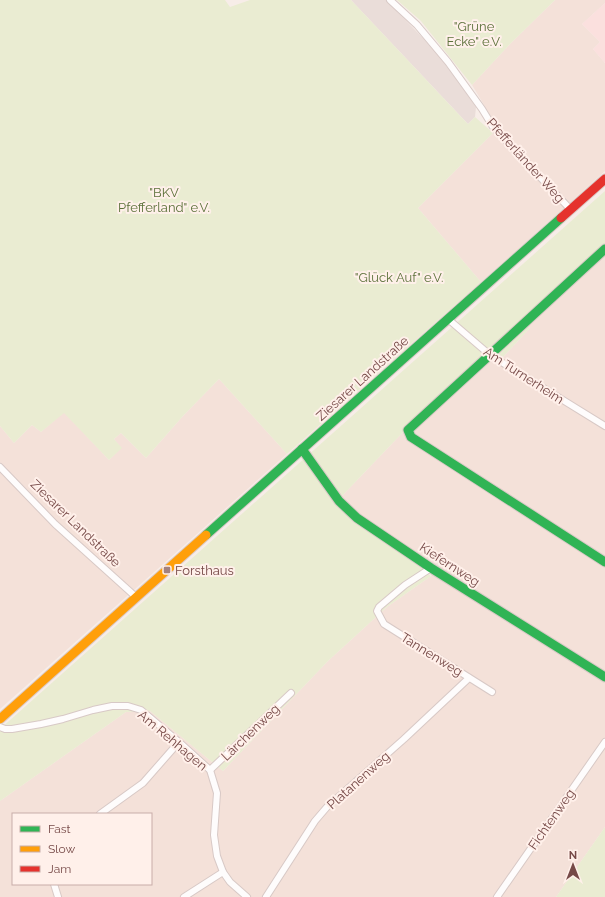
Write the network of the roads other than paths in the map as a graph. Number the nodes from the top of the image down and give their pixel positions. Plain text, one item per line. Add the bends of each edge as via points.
1 (390, 0) edge
2 (605, 179) edge
3 (571, 210) junction
4 (605, 249) edge
5 (448, 319) junction
6 (490, 355) junction
7 (605, 426) edge
8 (302, 449) junction
9 (0, 467) edge
10 (605, 562) edge
11 (431, 568) junction
12 (136, 597) junction
13 (605, 677) edge
14 (469, 678) junction
15 (492, 692) dead end
16 (291, 693) dead end
17 (0, 719) edge
18 (0, 727) edge
19 (179, 742) junction
20 (605, 742) edge
21 (210, 770) junction
22 (101, 813) edge
23 (223, 872) junction
24 (54, 885) edge
25 (58, 897) edge
26 (184, 897) edge
27 (248, 897) edge
28 (266, 897) edge
29 (497, 897) edge

1 - 3 street, Pfefferländer Weg via 417,25 448,62 493,127
2 - 3 street, Ziesarer Landstraße
3 - 5 street, Ziesarer Landstraße
4 - 6 street
5 - 6 street, Am Turnerheim
5 - 8 street, Ziesarer Landstraße
6 - 7 street, Am Turnerheim
6 - 10 street via 408,430 411,437
8 - 11 street, Kiefernweg via 347,510
8 - 12 street, Ziesarer Landstraße
9 - 12 street, Ziesarer Landstraße via 55,524
11 - 13 street, Kiefernweg
11 - 14 street, Tannenweg via 405,585 377,611 384,624
12 - 17 street, Ziesarer Landstraße
14 - 15 street, Tannenweg
14 - 28 street, Platanenweg via 327,807 315,821
16 - 21 street, Lärchenweg
18 - 19 street, Am Rehhagen via 12,729 112,706 128,706 141,710
19 - 21 street, Am Rehhagen
19 - 22 street via 143,783
20 - 29 street, Fichtenweg
21 - 23 street, Am Rehhagen via 218,794 214,835 217,856
23 - 26 street
23 - 27 street, Am Rehhagen
24 - 25 street

